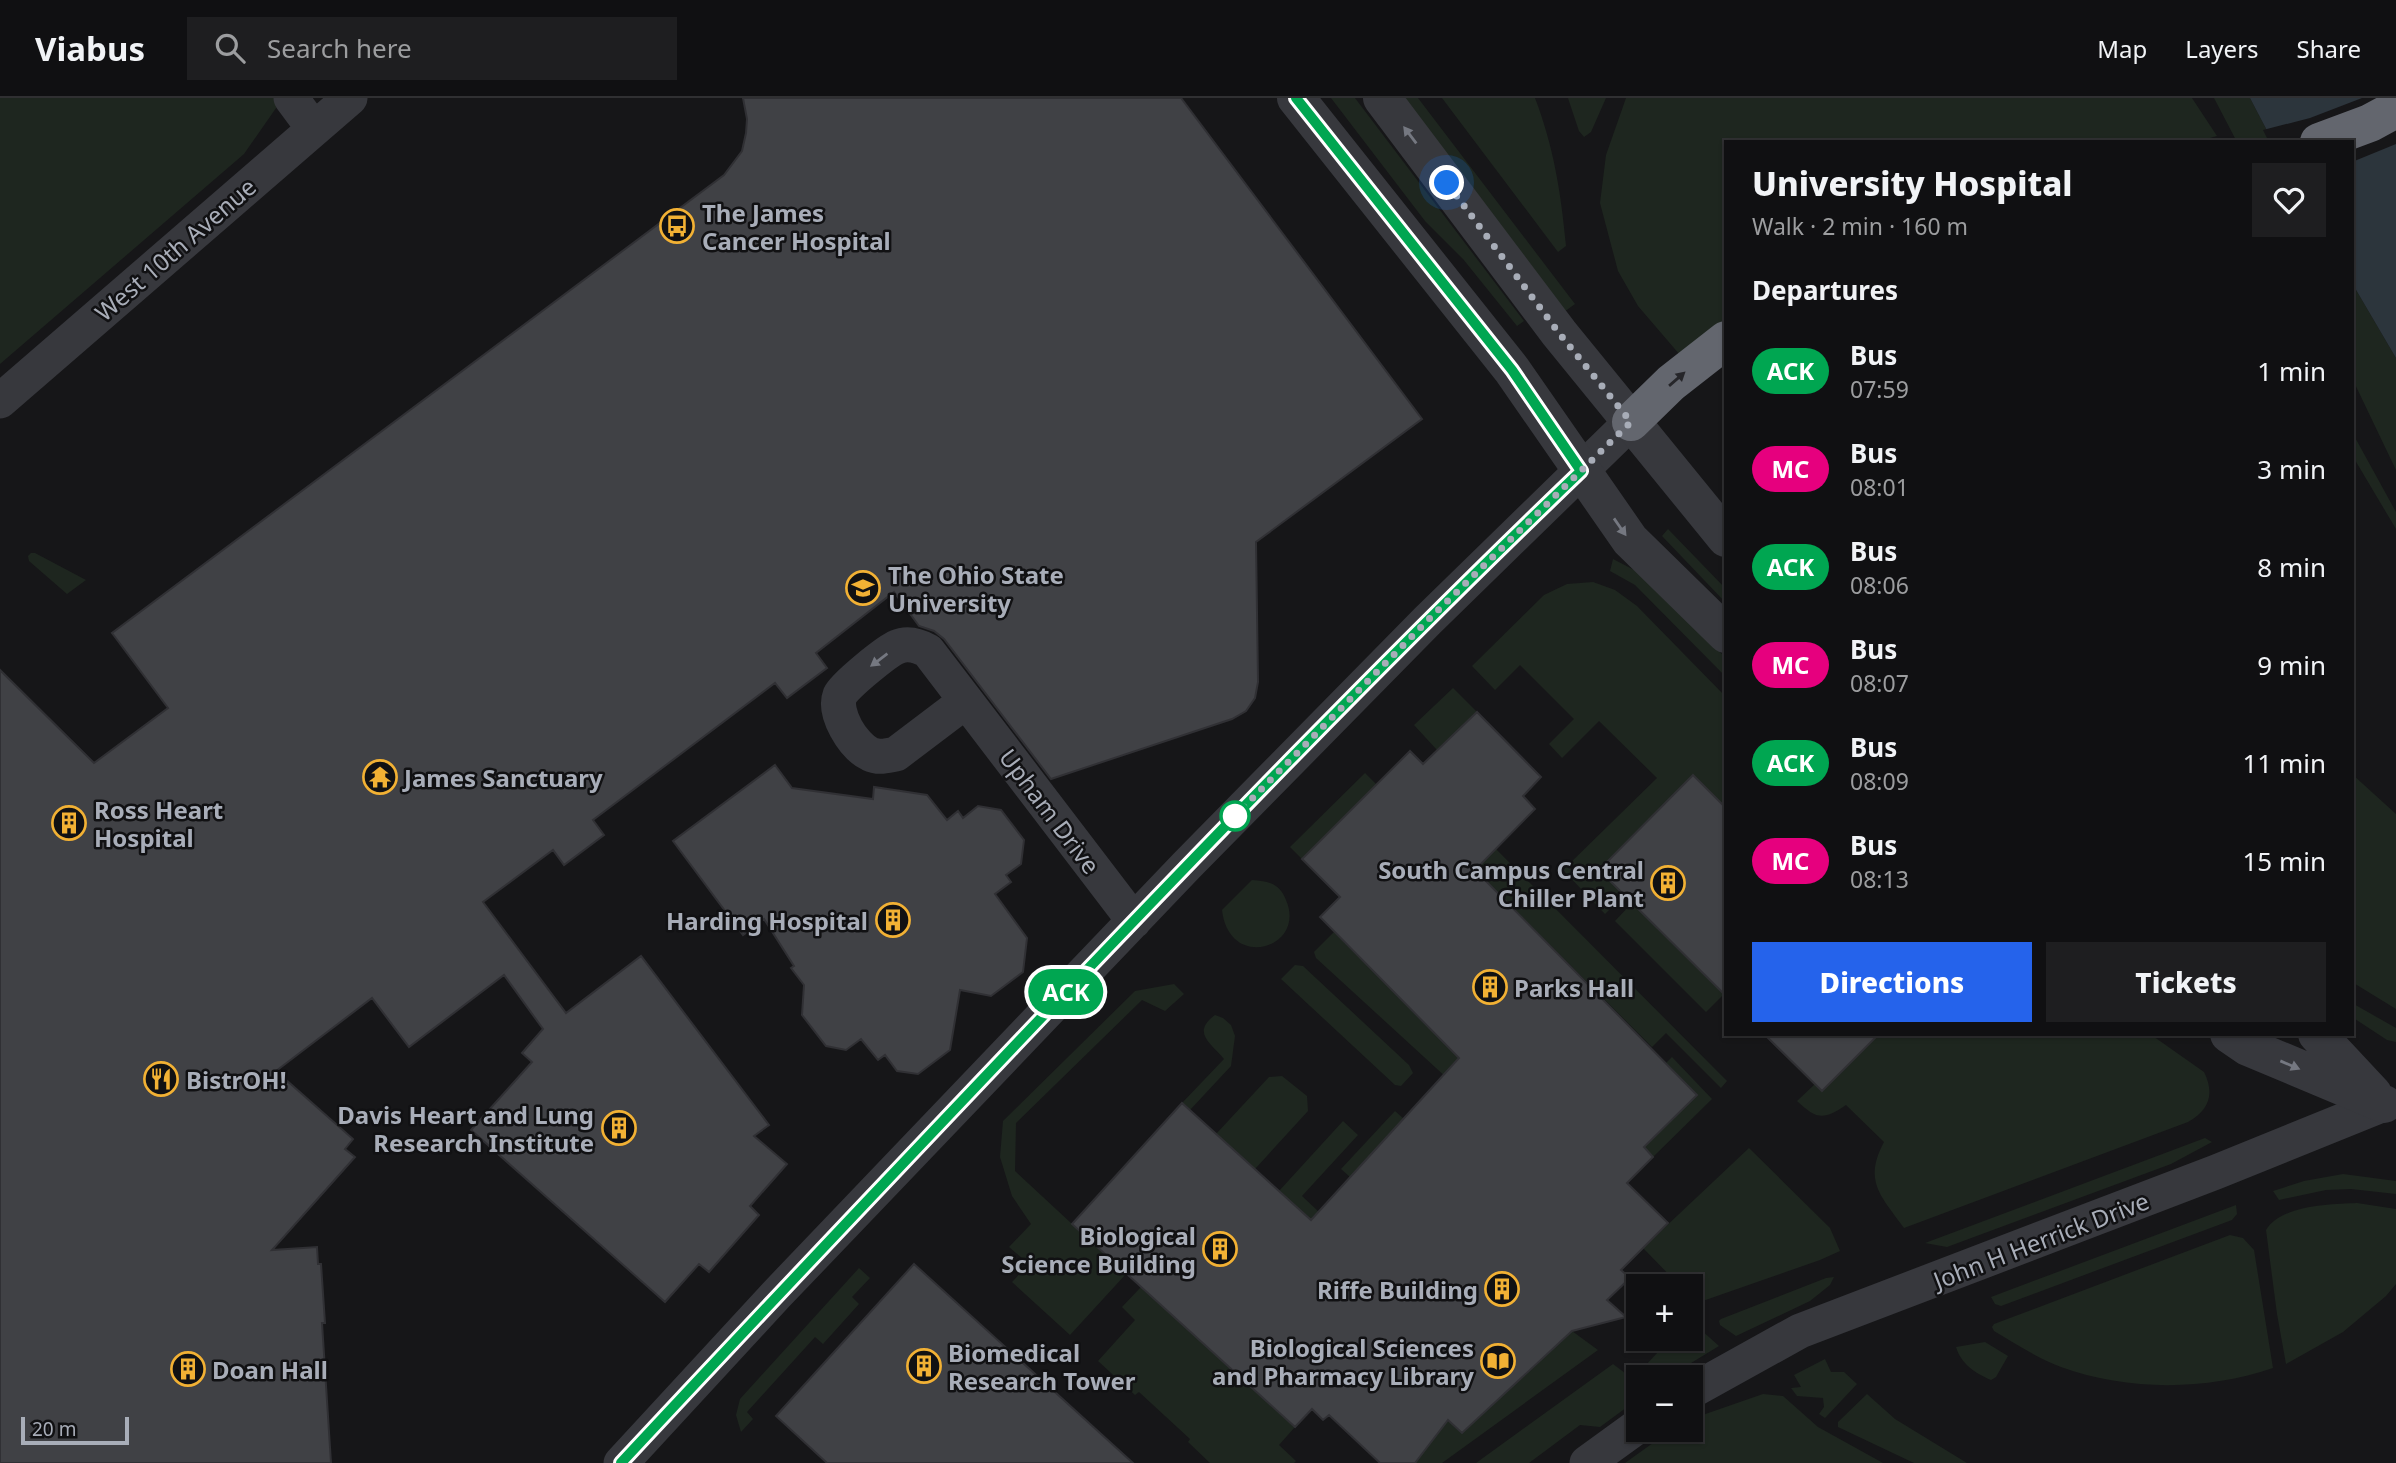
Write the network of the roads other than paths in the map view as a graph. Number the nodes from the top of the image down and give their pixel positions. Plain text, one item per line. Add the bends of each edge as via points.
1 (291, 98) edge
2 (350, 98) edge
3 (1296, 98) edge
4 (1382, 98) edge
5 (2396, 109) edge
6 (314, 129) junction
7 (2324, 140) edge
8 (1724, 342) edge
9 (0, 401) edge
10 (1631, 422) junction
11 (1581, 471) junction
12 (1724, 536) edge
13 (1724, 632) edge
14 (966, 701) dead end
15 (1134, 921) junction
16 (2233, 1036) edge
17 (2319, 1036) edge
18 (2392, 1106) edge
19 (1703, 1385) edge
20 (1626, 1435) edge
21 (621, 1463) edge
22 (1587, 1463) edge

1 - 6 street
2 - 6 street, West 10th Avenue
3 - 11 street via 1512,370
10 -> 4 street
5 - 7 highway
6 - 9 street, West 10th Avenue
10 -> 8 highway
10 - 11 street
10 - 12 street
11 -> 13 street via 1630,540
11 - 15 street via 1427,621
14 - 15 street, Upham Drive
15 - 21 street
16 -> 18 street via 2248,1047
17 - 18 street
18 - 19 street, John H Herrick Drive via 1800,1331
20 - 22 street

